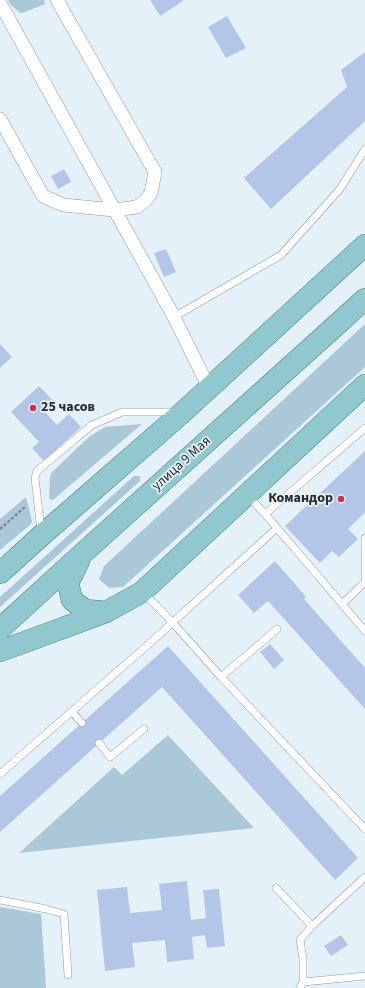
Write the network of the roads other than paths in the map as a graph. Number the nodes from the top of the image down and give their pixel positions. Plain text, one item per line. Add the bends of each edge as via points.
1 (57, 0) edge
2 (0, 4) edge
3 (0, 119) edge
4 (365, 149) edge
5 (114, 210) junction
6 (365, 245) edge
7 (365, 299) edge
8 (174, 317) junction
9 (365, 385) edge
10 (209, 388) junction
11 (183, 412) junction
12 (365, 428) edge
13 (247, 495) junction
14 (265, 514) junction
15 (277, 528) junction
16 (42, 535) junction
17 (365, 538) edge
18 (82, 554) junction
19 (0, 573) edge
20 (142, 592) junction
21 (342, 604) junction
22 (106, 612) junction
23 (172, 623) junction
24 (0, 629) edge
25 (277, 629) dead end
26 (365, 631) edge
27 (0, 651) edge
28 (221, 677) junction
29 (72, 712) junction
30 (82, 723) dead end
31 (144, 729) dead end
32 (99, 743) dead end
33 (0, 774) edge
34 (365, 830) edge
35 (365, 877) edge
36 (276, 888) dead end
37 (0, 900) edge
38 (312, 926) junction
39 (68, 975) dead end
40 (365, 976) edge
41 (302, 985) edge

1 - 5 street via 155,172 151,192 145,201 137,207
2 - 5 street
3 - 5 street via 43,196 63,205
4 - 8 lane via 340,189 281,255
5 - 8 street
6 - 10 main road
7 - 18 main road, улица 9 Мая
8 - 10 street
9 - 13 main road
10 - 11 main road
11 - 16 main road
11 - 16 lane via 122,412 92,425 37,470 35,478
12 - 14 lane
13 - 14 lane
13 - 20 main road
14 - 15 lane
15 - 21 lane
15 - 23 lane
16 - 19 main road
17 - 21 lane via 365,582
18 - 22 main road via 68,583 72,600 85,610
18 - 24 main road, улица 9 Мая
20 - 22 main road
20 - 23 lane
21 - 26 lane
22 - 27 main road
23 - 28 lane
23 - 29 lane
25 - 28 lane
28 - 34 lane
29 - 30 lane
29 - 33 lane
31 - 32 lane via 110,757
35 - 38 lane
36 - 38 lane
37 - 39 lane via 64,914
38 - 41 lane via 300,940 303,959
40 - 41 lane

